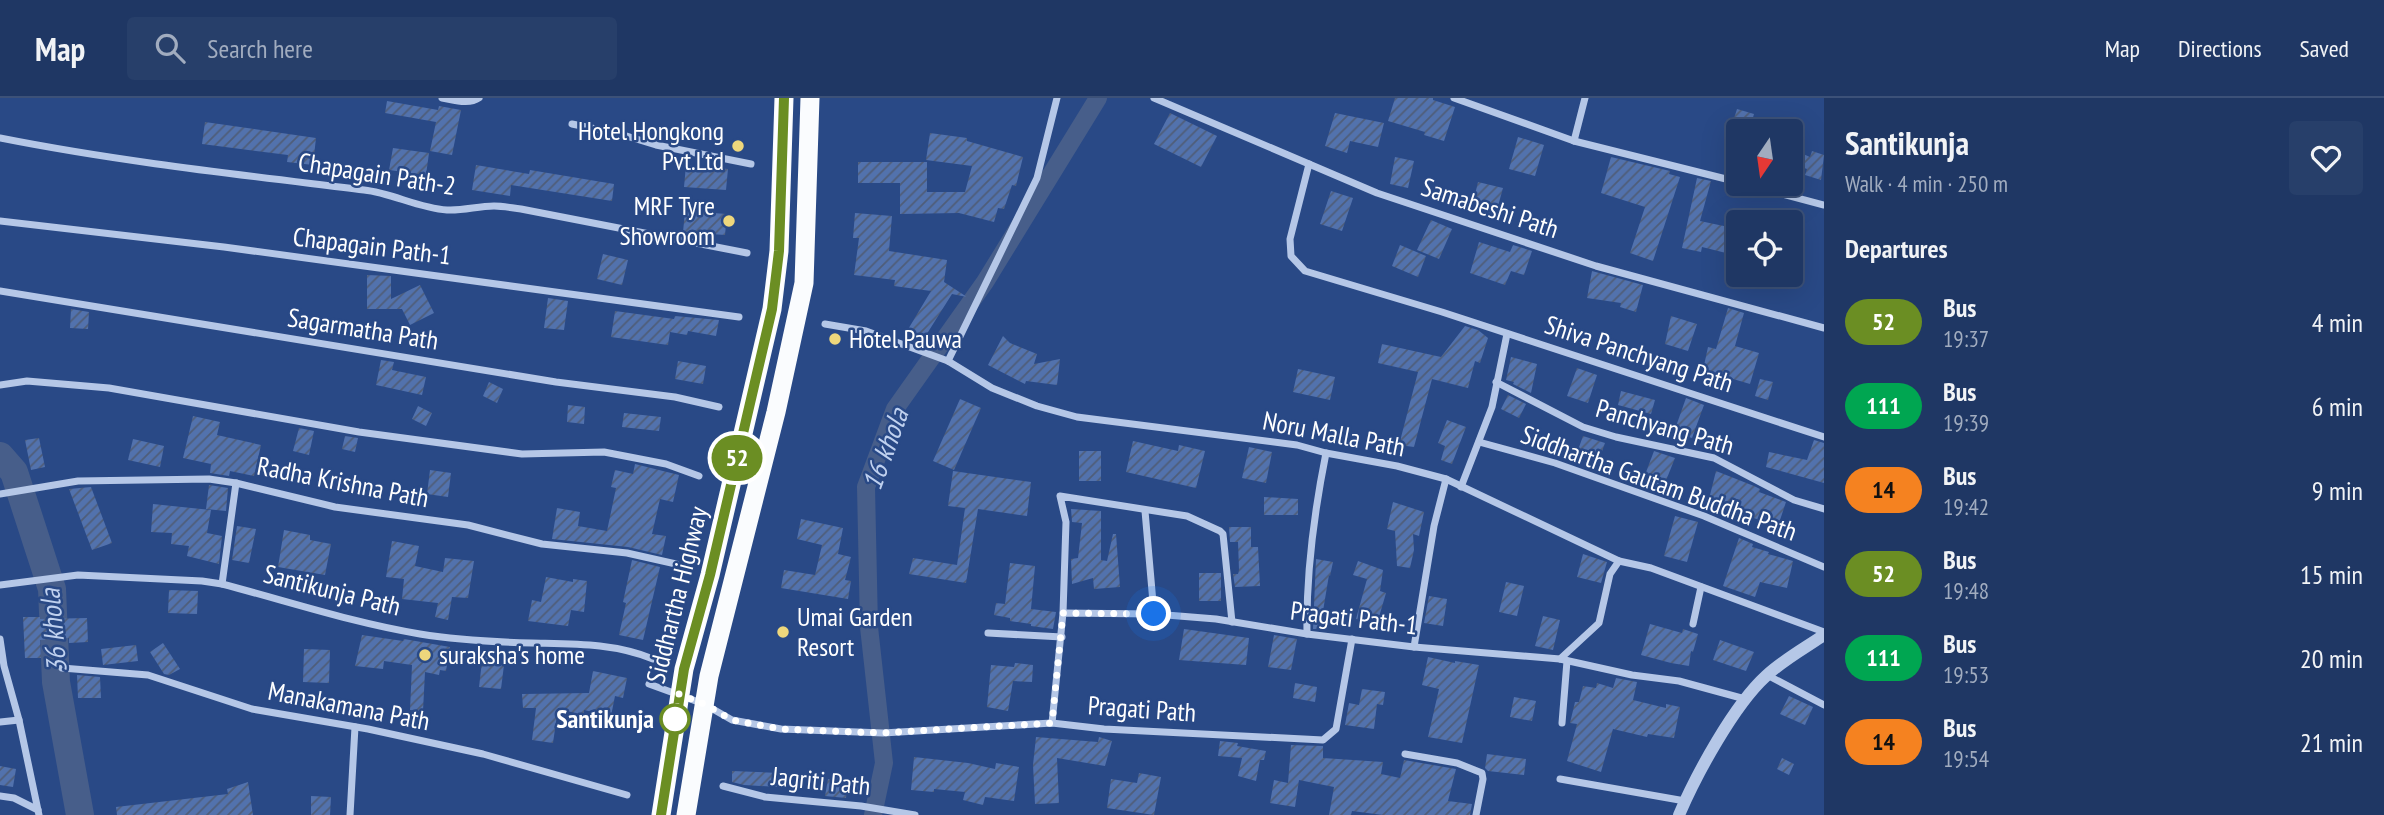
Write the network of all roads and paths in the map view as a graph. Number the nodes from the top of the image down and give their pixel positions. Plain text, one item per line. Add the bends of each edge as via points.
1 (442, 98) edge
2 (480, 98) edge
3 (784, 98) edge
4 (810, 98) edge
5 (1058, 98) edge
6 (1154, 98) edge
7 (1454, 98) edge
8 (1585, 98) edge
9 (572, 124) dead end
10 (0, 138) edge
11 (1574, 141) junction
12 (751, 164) dead end
13 (1309, 164) junction
14 (1726, 179) edge
15 (1790, 196) edge
16 (1824, 205) edge
17 (0, 221) edge
18 (747, 253) dead end
19 (0, 290) edge
20 (738, 317) dead end
21 (825, 324) dead end
22 (1824, 328) edge
23 (1507, 334) junction
24 (948, 361) junction
25 (1496, 382) junction
26 (0, 385) edge
27 (719, 407) dead end
28 (1824, 437) edge
29 (1479, 442) junction
30 (1326, 453) junction
31 (699, 476) dead end
32 (1446, 479) junction
33 (236, 482) junction
34 (1461, 487) junction
35 (0, 494) edge
36 (1824, 509) edge
37 (1145, 510) junction
38 (1619, 561) junction
39 (676, 564) dead end
40 (1824, 567) edge
41 (222, 584) junction
42 (0, 585) edge
43 (1701, 587) junction
44 (1063, 613) junction
45 (1154, 614) junction
46 (1232, 622) junction
47 (1693, 624) dead end
48 (988, 633) dead end
49 (1307, 634) junction
50 (1824, 634) edge
51 (1062, 637) junction
52 (0, 639) edge
53 (1352, 639) junction
54 (1414, 647) junction
55 (653, 660) dead end
56 (1564, 660) junction
57 (2, 666) edge
58 (62, 668) dead end
59 (1767, 675) junction
60 (649, 684) dead end
61 (679, 694) junction
62 (1745, 699) junction
63 (704, 704) junction
64 (1824, 705) edge
65 (19, 720) junction
66 (0, 722) edge
67 (1052, 723) junction
68 (1562, 723) dead end
69 (355, 727) junction
70 (1405, 754) dead end
71 (1560, 779) dead end
72 (723, 786) dead end
73 (626, 795) dead end
74 (0, 796) edge
75 (1685, 800) junction
76 (39, 813) edge
77 (350, 815) edge
78 (661, 815) edge
79 (686, 815) edge
80 (915, 815) edge
81 (1476, 815) edge
82 (1679, 815) edge

1 - 2 street
3 - 61 highway, Siddhartha Highway via 779,251 772,309
4 - 63 highway, Siddhartha Highway via 804,283
5 - 24 street via 1038,178
6 - 13 street, Samabeshi Path
7 - 11 street
8 - 11 street
9 - 12 street
10 - 18 street, Chapagain Path-2 via 136,162 368,190 447,210 521,209
11 - 14 street
13 - 22 street, Samabeshi Path via 1377,192 1597,266
13 - 23 street, Shiva Panchyang Path via 1290,239 1291,256 1305,271
15 - 16 street
17 - 20 street, Chapagain Path-1 via 158,238
19 - 27 street, Sagarmatha Path
21 - 24 street, Noru Malla Path via 866,331
23 - 25 street
23 - 28 street, Shiva Panchyang Path
24 - 30 street, Noru Malla Path via 992,388 1077,416 1297,445
25 - 29 street
25 - 36 street, Panchyang Path via 1583,426 1714,458 1794,500
26 - 31 street via 27,381 109,388 359,432 522,454 604,452 666,464
29 - 34 street
29 - 40 street, Siddhartha Gautam Buddha Path via 1555,463 1691,511
30 - 32 street, Noru Malla Path
30 - 49 street via 1310,545
32 - 34 street, Noru Malla Path
32 - 54 street
33 - 35 street, Radha Krishna Path via 78,481
33 - 39 street, Radha Krishna Path via 335,507 468,525 542,544 627,553
33 - 41 street
34 - 38 street, Noru Malla Path
37 - 44 street via 1060,496 1066,522
37 - 45 street
37 - 46 street via 1187,516 1223,534
38 - 43 street, Noru Malla Path
38 - 56 street via 1610,574 1599,623
41 - 42 street, Santikunja Path via 78,575
41 - 55 street, Santikunja Path via 420,634 601,645
43 - 47 street
43 - 50 street, Noru Malla Path
44 - 45 street, Pragati Path-1
44 - 51 street
45 - 46 street, Pragati Path-1
46 - 49 street, Pragati Path-1
48 - 51 street
49 - 53 street, Pragati Path-1
50 - 59 street
51 - 67 street
52 - 57 street
53 - 54 street, Pragati Path-1
53 - 67 street, Pragati Path via 1336,729 1323,740
54 - 56 street, Pragati Path-1
56 - 62 street, Pragati Path-1 via 1679,681
56 - 68 street
57 - 65 street
58 - 69 street, Manakamana Path via 149,675 252,709
59 - 62 street
59 - 64 street
60 - 61 street, Pragati Path
61 - 63 street, Pragati Path
61 - 78 highway, Siddhartha Highway
62 - 75 street
63 - 67 street, Pragati Path via 732,720 781,729 883,733
63 - 79 highway, Siddhartha Highway
65 - 66 street
65 - 76 street
69 - 73 street, Manakamana Path via 483,754
69 - 77 street
70 - 81 street via 1457,763 1482,773
71 - 75 street
72 - 80 street, Jagriti Path via 765,797
74 - 76 street via 14,798
75 - 82 street

